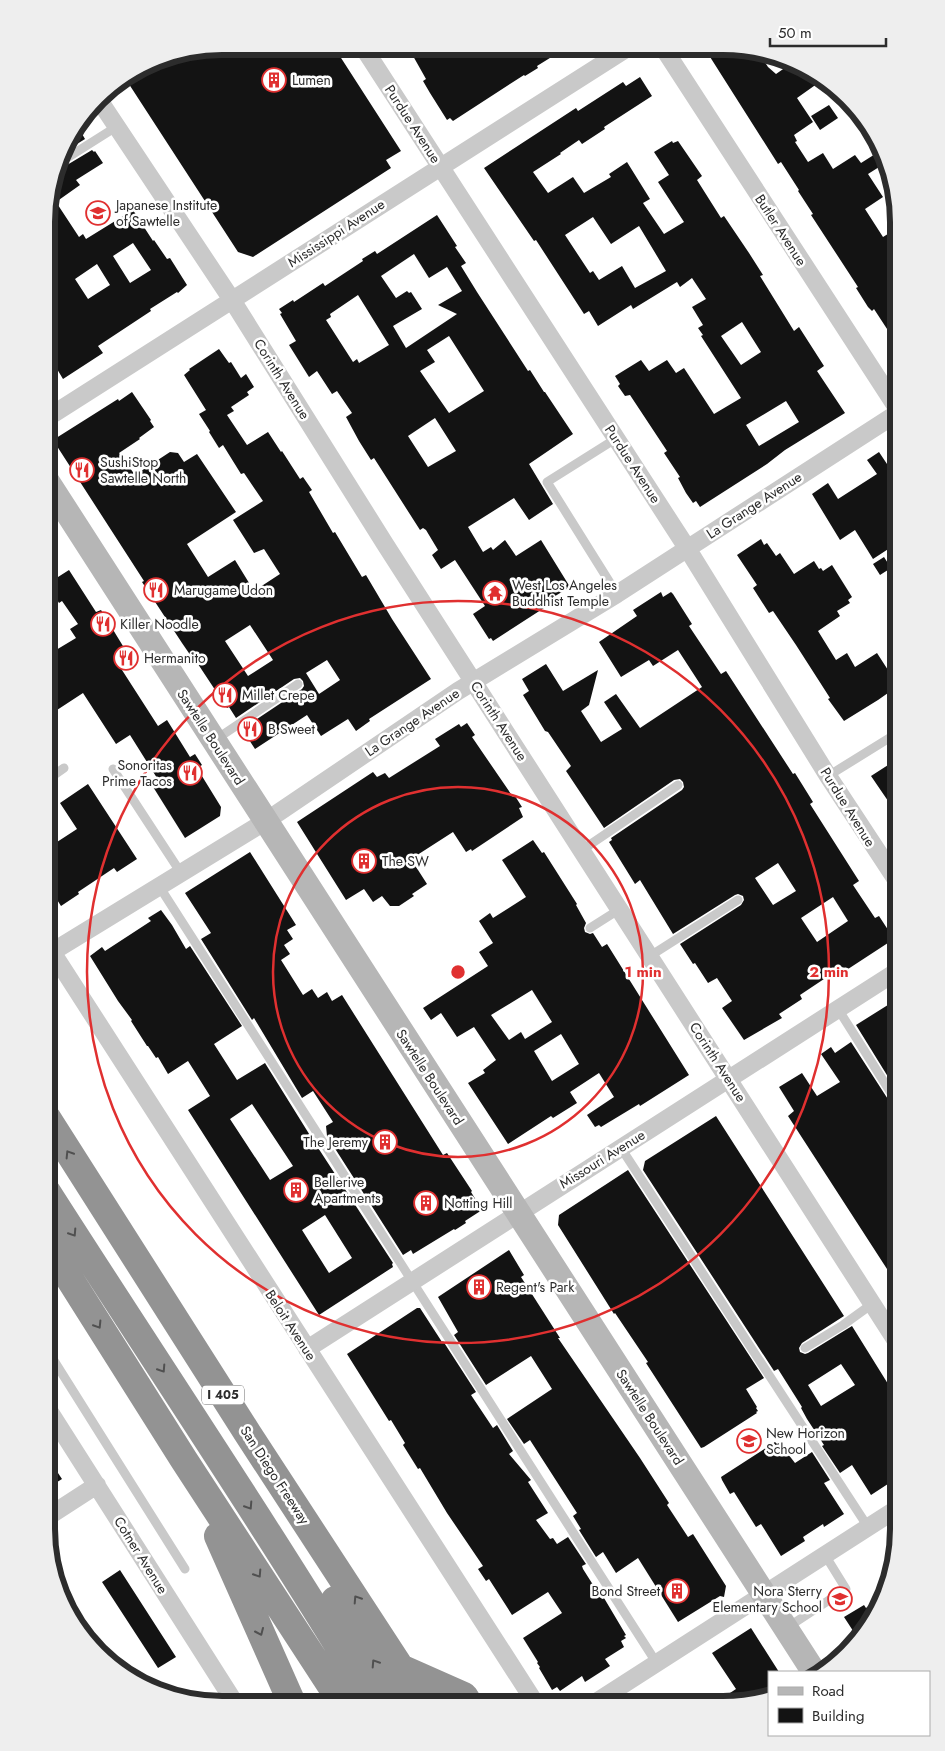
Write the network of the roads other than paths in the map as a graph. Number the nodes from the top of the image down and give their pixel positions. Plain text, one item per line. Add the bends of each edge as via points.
1 (368, 55) edge
2 (617, 55) edge
3 (668, 55) edge
4 (102, 106) edge
5 (116, 127) junction
6 (68, 158) edge
7 (441, 167) junction
8 (232, 300) junction
9 (890, 397) edge
10 (55, 414) edge
11 (890, 417) edge
12 (617, 438) junction
13 (55, 493) edge
14 (688, 548) junction
15 (617, 594) junction
16 (474, 682) junction
17 (298, 684) dead end
18 (890, 738) edge
19 (214, 741) junction
20 (64, 768) dead end
21 (113, 769) dead end
22 (55, 774) edge
23 (828, 776) junction
24 (678, 785) dead end
25 (266, 821) junction
26 (582, 850) junction
27 (890, 859) edge
28 (884, 863) junction
29 (890, 872) edge
30 (181, 873) junction
31 (159, 886) junction
32 (738, 900) dead end
33 (620, 909) junction
34 (590, 928) dead end
35 (55, 945) edge
36 (650, 956) junction
37 (55, 957) edge
38 (890, 975) edge
39 (838, 1009) junction
40 (729, 1079) junction
41 (890, 1091) edge
42 (55, 1131) edge
43 (621, 1148) junction
44 (55, 1163) edge
45 (55, 1204) edge
46 (518, 1213) junction
47 (55, 1255) edge
48 (412, 1281) junction
49 (872, 1304) junction
50 (890, 1332) edge
51 (805, 1348) dead end
52 (307, 1349) junction
53 (55, 1362) edge
54 (55, 1420) edge
55 (184, 1460) junction
56 (97, 1485) junction
57 (55, 1512) edge
58 (890, 1513) edge
59 (868, 1527) junction
60 (825, 1555) junction
61 (185, 1568) dead end
62 (765, 1594) junction
63 (787, 1629) junction
64 (656, 1662) junction
65 (403, 1669) junction
66 (813, 1670) edge
67 (231, 1696) edge
68 (288, 1696) edge
69 (337, 1696) edge
70 (369, 1696) edge
71 (396, 1696) edge
72 (419, 1696) edge
73 (464, 1696) edge
74 (531, 1696) edge
75 (605, 1696) edge

1 - 7 street, Purdue Avenue
2 - 7 street, Mississippi Avenue
3 - 9 street, Butler Avenue
4 - 5 street, Corinth Avenue
5 - 6 lane
5 - 8 street, Corinth Avenue
7 - 8 street, Mississippi Avenue
7 - 12 street, Purdue Avenue
8 - 10 street, Mississippi Avenue
8 - 16 street, Corinth Avenue
11 - 14 street, La Grange Avenue
12 - 14 street, Purdue Avenue
12 - 15 lane via 547,482
13 - 19 street, Sawtelle Boulevard
14 - 15 street, La Grange Avenue
14 - 23 street, Purdue Avenue
15 - 16 street, La Grange Avenue
16 - 25 street, La Grange Avenue
16 - 26 street, Corinth Avenue
17 - 19 lane
18 - 23 lane
19 - 25 street, Sawtelle Boulevard
20 - 22 lane
21 - 30 lane
23 - 28 street, Purdue Avenue
24 - 26 lane
25 - 30 street, La Grange Avenue
25 - 46 street, Sawtelle Boulevard
26 - 33 street, Corinth Avenue
27 - 28 lane
28 - 29 street, Purdue Avenue
30 - 31 street, La Grange Avenue
31 - 35 street, La Grange Avenue
31 - 48 lane
32 - 36 lane
33 - 34 lane
33 - 36 street, Corinth Avenue
36 - 40 street, Corinth Avenue
37 - 52 street, Beloit Avenue
38 - 39 street, Missouri Avenue
39 - 40 street, Missouri Avenue
39 - 41 lane
40 - 43 street, Missouri Avenue
40 - 49 street, Corinth Avenue
65 -> 42 highway, San Diego Freeway / I 405 via 248,1434
43 - 46 street, Missouri Avenue
43 - 59 lane
71 -> 44 highway
45 -> 70 highway
46 - 48 street, Missouri Avenue
46 - 62 street, Sawtelle Boulevard
47 -> 55 highway
48 - 52 street, Missouri Avenue
48 - 64 lane
49 - 50 street, Corinth Avenue
49 - 51 lane
52 - 74 street, Beloit Avenue
53 - 61 lane
54 - 56 street, Cotner Avenue
55 -> 68 highway
55 -> 69 highway
56 - 57 street
56 - 67 street, Cotner Avenue
58 - 59 street
59 - 60 street
60 - 62 street
60 - 63 lane via 846,1589
62 - 63 street, Sawtelle Boulevard
62 - 64 street
63 - 66 street, Sawtelle Boulevard
64 - 75 street
65 - 72 highway, San Diego Freeway / I 405
65 - 73 highway

